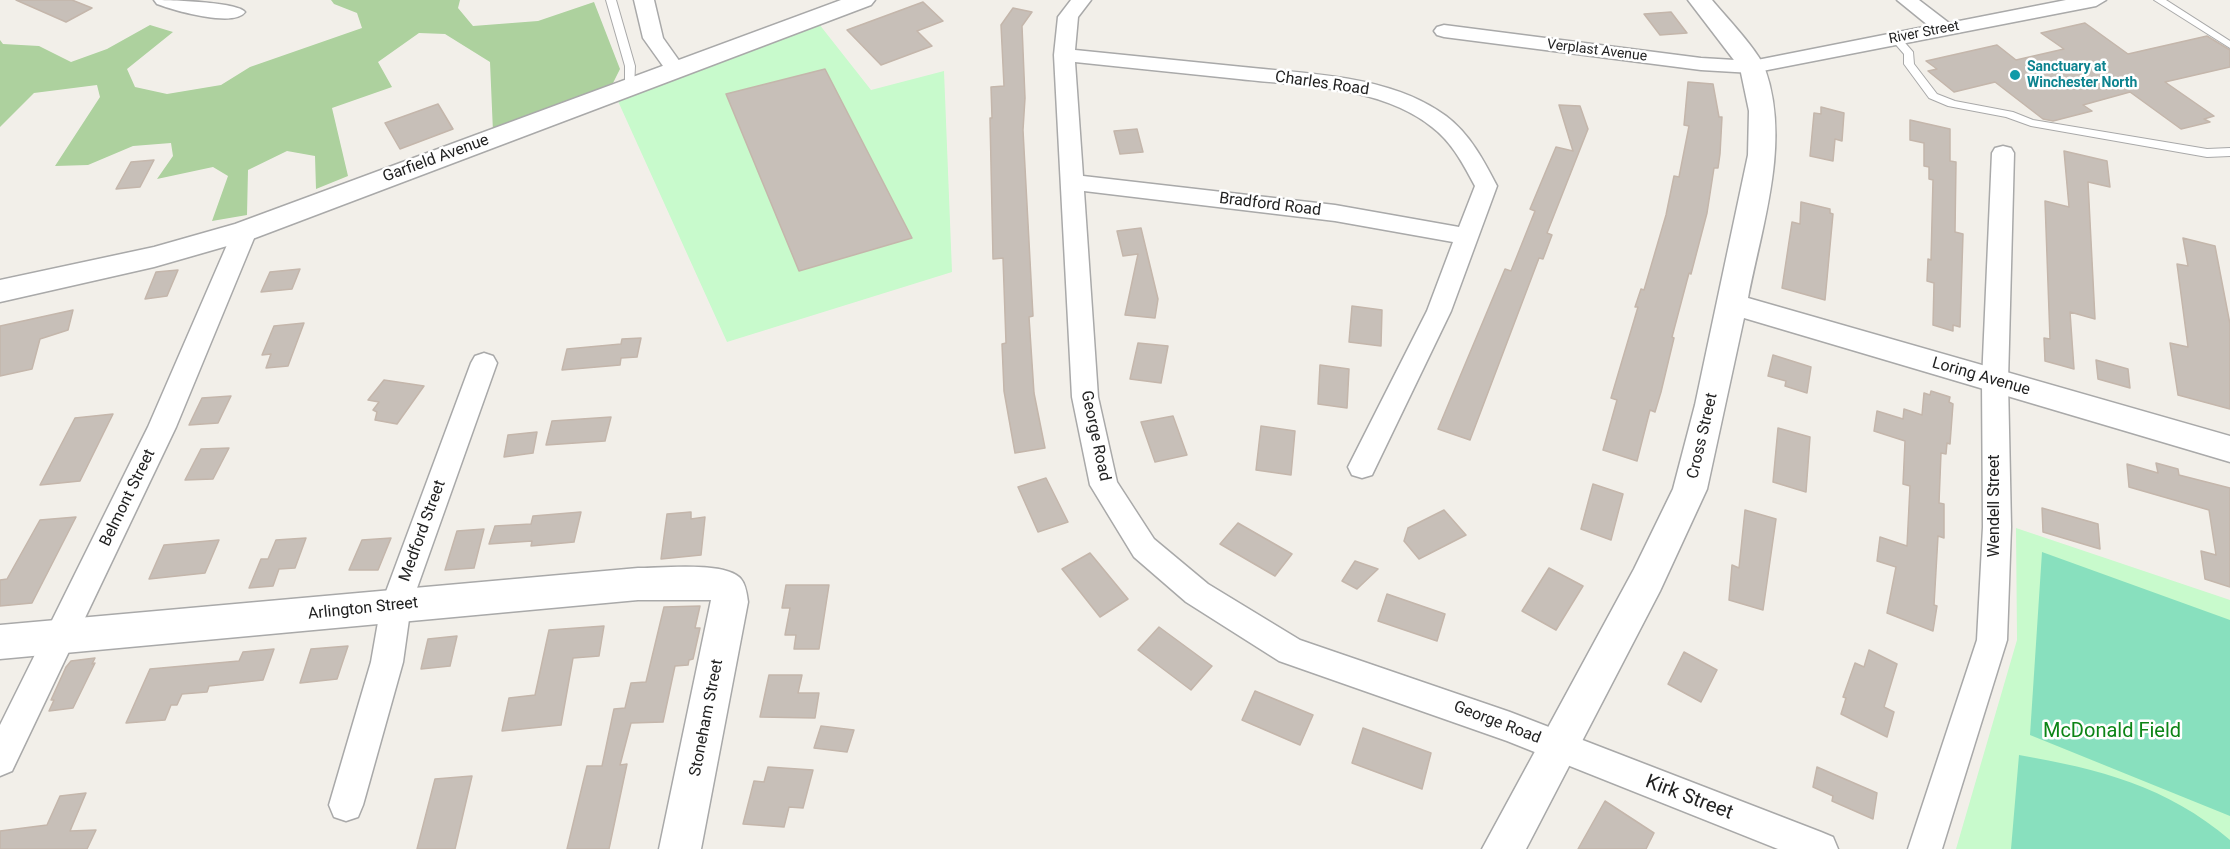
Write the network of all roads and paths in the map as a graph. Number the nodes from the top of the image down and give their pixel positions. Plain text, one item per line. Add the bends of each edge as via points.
1 (164, 0) edge
2 (611, 0) edge
3 (645, 0) edge
4 (863, 0) edge
5 (1081, 0) edge
6 (1700, 0) edge
7 (1907, 0) edge
8 (2096, 0) edge
9 (2159, 0) edge
10 (235, 12) dead end
11 (1945, 29) junction
12 (1443, 31) dead end
13 (1896, 39) junction
14 (2230, 45) edge
15 (1064, 55) junction
16 (1752, 67) junction
17 (675, 69) junction
18 (630, 86) junction
19 (2230, 152) edge
20 (2003, 153) dead end
21 (1073, 182) junction
22 (245, 231) junction
23 (1467, 236) junction
24 (0, 291) edge
25 (1732, 304) junction
26 (484, 363) dead end
27 (1995, 381) junction
28 (2230, 449) edge
29 (1362, 467) dead end
30 (726, 586) joint
31 (396, 605) junction
32 (60, 637) junction
33 (0, 642) edge
34 (1558, 746) junction
35 (0, 760) edge
36 (346, 805) dead end
37 (680, 849) edge
38 (1503, 849) edge
39 (1821, 849) edge
40 (1925, 849) edge

1 - 10 street via 190,9
2 - 18 lane via 630,66
3 - 17 street via 653,38
4 - 17 street, Garfield Avenue
5 - 15 street, George Road via 1068,17
6 - 16 street, Cross Street
7 - 11 street
8 - 11 street, River Street
9 - 14 lane
11 - 13 street, River Street
12 - 16 street, Verplast Avenue
13 - 16 street, River Street
13 - 19 lane via 1933,96 1952,104 2009,114 2031,123 2207,153
15 - 21 street, George Road
15 - 23 street, Charles Road via 1379,92 1431,116 1451,132 1469,155 1485,186
16 - 25 street, Cross Street via 1762,111 1762,155
17 - 18 street, Garfield Avenue
18 - 22 street, Garfield Avenue
20 - 27 street, Wendell Street
21 - 23 street, Bradford Road via 1335,213
21 - 34 street, George Road via 1085,397 1104,485 1144,548 1197,593 1290,651
22 - 24 street, Garfield Avenue via 154,257
22 - 32 street, Belmont Street via 162,427
23 - 29 street, Charles Road via 1439,311
25 - 27 street, Loring Avenue
25 - 34 street, Cross Street via 1690,489 1642,590
26 - 31 street, Medford Street
27 - 28 street, Loring Avenue
27 - 40 street, Wendell Street via 1997,527 1992,640
30 - 31 street, Arlington Street via 709,582 648,584
30 - 37 street, Stoneham Street via 730,602
31 - 32 street, Arlington Street
31 - 36 street, Medford Street via 387,662
32 - 33 street, Arlington Street
32 - 35 street, Belmont Street
34 - 38 street, Cross Street
34 - 39 street, Kirk Street

